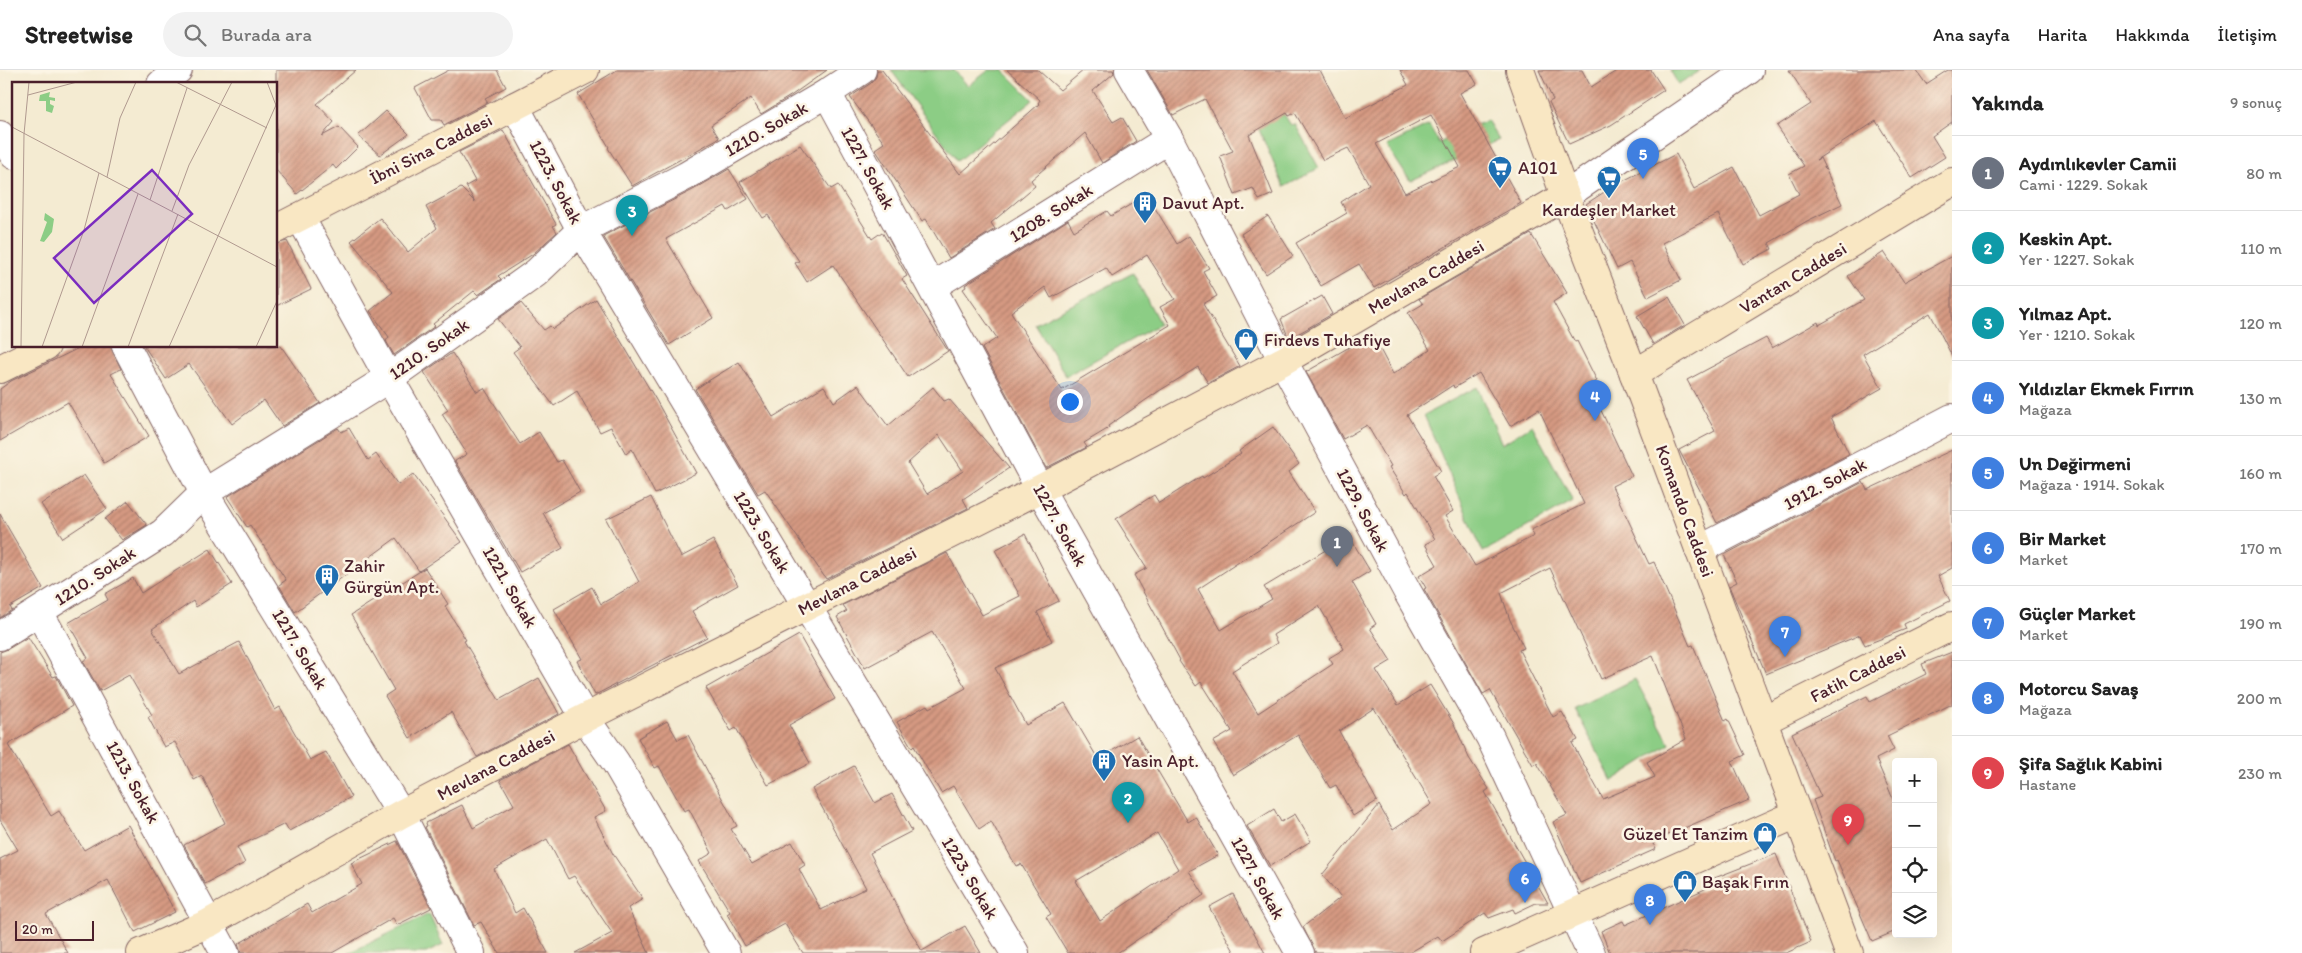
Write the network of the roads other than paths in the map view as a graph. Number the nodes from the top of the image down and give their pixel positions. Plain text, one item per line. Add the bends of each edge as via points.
1 (178, 70) edge
2 (585, 70) edge
3 (862, 70) edge
4 (1129, 70) edge
5 (1520, 70) edge
6 (1749, 70) edge
7 (163, 82) edge
8 (827, 93) junction
9 (515, 106) junction
10 (0, 135) edge
11 (1169, 139) junction
12 (12, 152) edge
13 (1952, 182) edge
14 (1565, 196) junction
15 (288, 223) edge
16 (582, 230) junction
17 (933, 286) junction
18 (42, 348) edge
19 (127, 348) edge
20 (1283, 361) junction
21 (0, 369) edge
22 (1634, 374) junction
23 (389, 378) junction
24 (1952, 418) edge
25 (1040, 489) junction
26 (204, 494) junction
27 (1698, 550) junction
28 (806, 606) junction
29 (39, 612) junction
30 (1952, 626) edge
31 (0, 636) edge
32 (586, 718) junction
33 (1763, 721) junction
34 (401, 814) junction
35 (1797, 814) junction
36 (1573, 912) junction
37 (210, 922) junction
38 (141, 953) edge
39 (225, 953) edge
40 (471, 953) edge
41 (726, 953) edge
42 (1015, 953) edge
43 (1300, 953) edge
44 (1484, 953) edge
45 (1592, 953) edge
46 (1849, 953) edge

1 - 7 street
2 - 9 street, İbni Sina Caddesi
3 - 8 street, 1210. Sokak
4 - 11 street, 1229. Sokak
5 - 14 street, Komando Caddesi
6 - 14 street
8 - 16 street, 1210. Sokak via 686,176
8 - 17 street, 1227. Sokak
9 - 15 street, İbni Sina Caddesi
9 - 16 street, 1223. Sokak
10 - 12 street
11 - 17 street, 1208. Sokak
11 - 20 street, 1229. Sokak
13 - 22 street, Vantan Caddesi
14 - 20 street, Mevlana Caddesi
14 - 22 street, Komando Caddesi
15 - 23 street, 1221. Sokak
16 - 23 street, 1210. Sokak via 536,274
16 - 28 street, 1223. Sokak
17 - 25 street, 1227. Sokak
18 - 21 street
19 - 26 street, 1217. Sokak
20 - 25 street, Mevlana Caddesi
20 - 36 street, 1229. Sokak via 1407,591 1490,736
22 - 27 street, Komando Caddesi
23 - 26 street, 1210. Sokak
23 - 32 street, 1221. Sokak
24 - 27 street, 1912. Sokak
25 - 28 street, Mevlana Caddesi
25 - 43 street, 1227. Sokak
26 - 29 street, 1210. Sokak via 163,533
26 - 34 street, 1217. Sokak
27 - 33 street, Komando Caddesi
28 - 32 street, Mevlana Caddesi
28 - 42 street, 1223. Sokak
29 - 31 street, 1210. Sokak
29 - 37 street, 1213. Sokak
30 - 33 street, Fatih Caddesi
32 - 34 street, Mevlana Caddesi
32 - 41 street, 1221. Sokak via 616,763
33 - 35 street, Komando Caddesi
34 - 37 street, Mevlana Caddesi
34 - 40 street, 1217. Sokak
35 - 36 street
35 - 46 street, Komando Caddesi
36 - 44 street
36 - 45 street, 1229. Sokak
37 - 38 street, Mevlana Caddesi
37 - 39 street, 1213. Sokak

